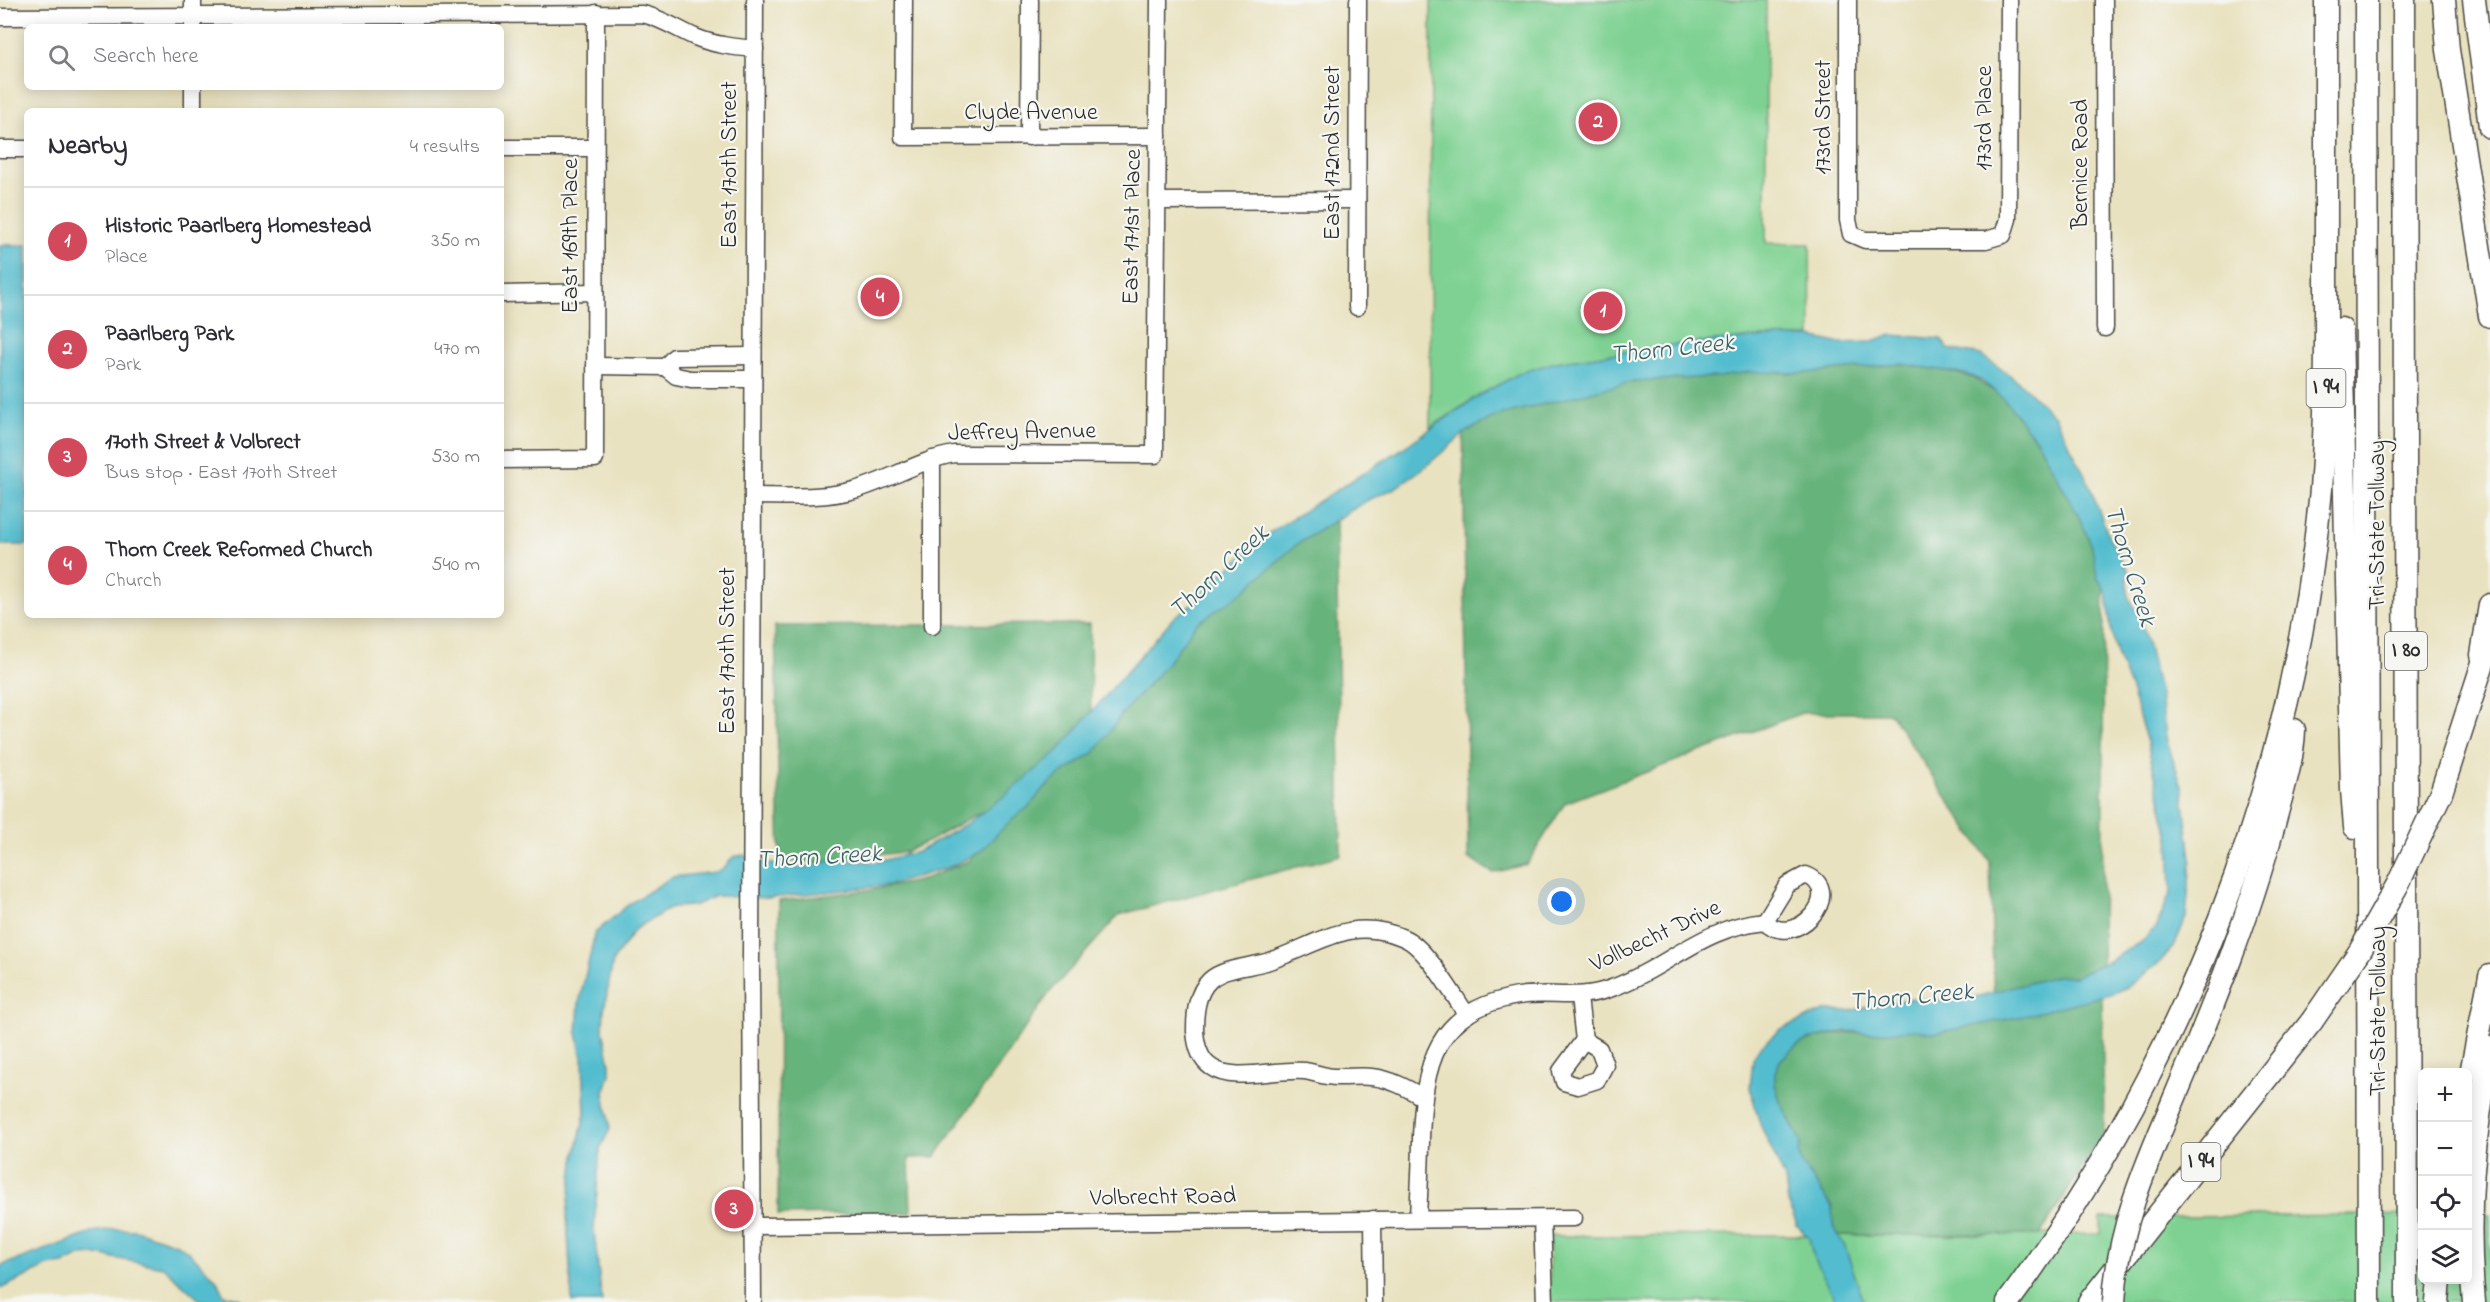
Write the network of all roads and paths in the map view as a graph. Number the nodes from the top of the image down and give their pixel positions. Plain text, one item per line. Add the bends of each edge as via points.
1 (755, 0) edge
2 (904, 0) edge
3 (1030, 0) edge
4 (1159, 0) edge
5 (1358, 0) edge
6 (1848, 0) edge
7 (2009, 0) edge
8 (2104, 0) edge
9 (2326, 0) edge
10 (2366, 0) edge
11 (2404, 0) edge
12 (2444, 0) edge
13 (2474, 0) edge
14 (596, 13) junction
15 (193, 15) edge
16 (0, 17) edge
17 (755, 50) junction
18 (193, 90) edge
19 (2326, 106) junction
20 (193, 108) edge
21 (2490, 128) edge
22 (1158, 136) junction
23 (1029, 137) junction
24 (504, 148) edge
25 (595, 148) junction
26 (0, 149) edge
27 (24, 149) edge
28 (1357, 200) junction
29 (1158, 201) junction
30 (2003, 235) joint
31 (595, 292) junction
32 (504, 294) edge
33 (1357, 307) dead end
34 (2490, 316) edge
35 (2105, 328) dead end
36 (753, 356) junction
37 (595, 366) junction
38 (665, 367) junction
39 (753, 379) junction
40 (1155, 455) joint
41 (932, 459) junction
42 (504, 460) edge
43 (753, 496) junction
44 (2490, 605) edge
45 (932, 626) dead end
46 (2490, 641) edge
47 (2296, 668) junction
48 (2476, 683) junction
49 (1765, 921) dead end
50 (2369, 973) junction
51 (2490, 976) edge
52 (1579, 997) junction
53 (1467, 1015) junction
54 (1584, 1040) dead end
55 (2490, 1048) edge
56 (2472, 1068) edge
57 (1422, 1097) junction
58 (1574, 1218) dead end
59 (1373, 1219) junction
60 (1418, 1219) junction
61 (1542, 1219) junction
62 (752, 1226) junction
63 (2439, 1284) edge
64 (753, 1302) edge
65 (1374, 1302) edge
66 (1545, 1302) edge
67 (2008, 1302) edge
68 (2089, 1302) edge
69 (2114, 1302) edge
70 (2369, 1302) edge
71 (2407, 1302) edge
72 (2438, 1302) edge
73 (2474, 1302) edge

1 - 17 street, East 170th Street
2 - 23 street, Clyde Avenue via 903,137
3 - 23 street
4 - 22 street, East 171st Place
5 - 28 street, East 172nd Street
6 - 30 street, 173rd Street via 1851,234 1865,240 1986,240
7 - 30 street, 173rd Place via 2008,219
8 - 35 street, Bernice Road
9 - 19 highway, I 94
10 - 50 highway, Tri-State Tollway / I 80
11 - 71 highway, Tri-State Tollway / I 80
12 - 34 highway via 2448,50
13 - 21 highway
14 - 15 street
14 - 17 street via 662,18 716,45
14 - 25 street, East 169th Place
15 - 16 street
17 - 36 street, East 170th Street
18 - 20 street
19 - 47 highway, I 94 via 2323,451 2312,573
19 - 50 highway via 2339,242 2352,790
22 - 23 street, Clyde Avenue
22 - 29 street, East 171st Place
24 - 25 street
25 - 31 street, East 169th Place
26 - 27 street
28 - 29 street
28 - 33 street, East 172nd Street
29 - 40 street, East 171st Place
31 - 32 street
31 - 37 street, East 169th Place
36 - 38 street via 675,357
36 - 39 street, East 170th Street
37 - 38 street
37 - 42 street, East 169th Place via 595,459
38 - 39 street via 676,376 691,379
39 - 43 street, East 170th Street
40 - 41 street, Jeffrey Avenue via 954,454
41 - 43 street, Jeffrey Avenue via 852,491
41 - 45 street
43 - 62 street, East 170th Street
44 - 48 highway, I 94
46 - 48 highway
47 - 67 highway, I 94 via 2262,803 2194,983 2148,1080 2105,1157
47 - 69 highway, bridge via 2294,741 2256,888 2216,1001 2137,1191 2122,1242
48 - 68 highway, I 94, bridge via 2441,793 2398,884 2360,951 2312,1021
49 - 52 street, Vollbecht Drive via 1712,933 1625,983
50 - 70 highway, Tri-State Tollway / I 80
51 - 56 highway
52 - 53 street, Vollbecht Drive via 1518,996
52 - 54 street
53 - 57 street, Vollbecht Drive via 1451,1028 1436,1049
53 - 57 street via 1422,952 1407,939 1372,930 1327,935 1268,961 1211,979 1198,1000 1197,1047 1202,1058 1217,1071 1305,1071 1384,1079
55 - 73 highway via 2472,1155 2469,1208
57 - 60 street, Vollbecht Drive
58 - 61 street, Volbrecht Road
59 - 60 street, Volbrecht Road
59 - 62 street, Volbrecht Road
59 - 65 street
60 - 61 street, Volbrecht Road
61 - 66 street
62 - 64 street, East 170th Street
63 - 72 highway

